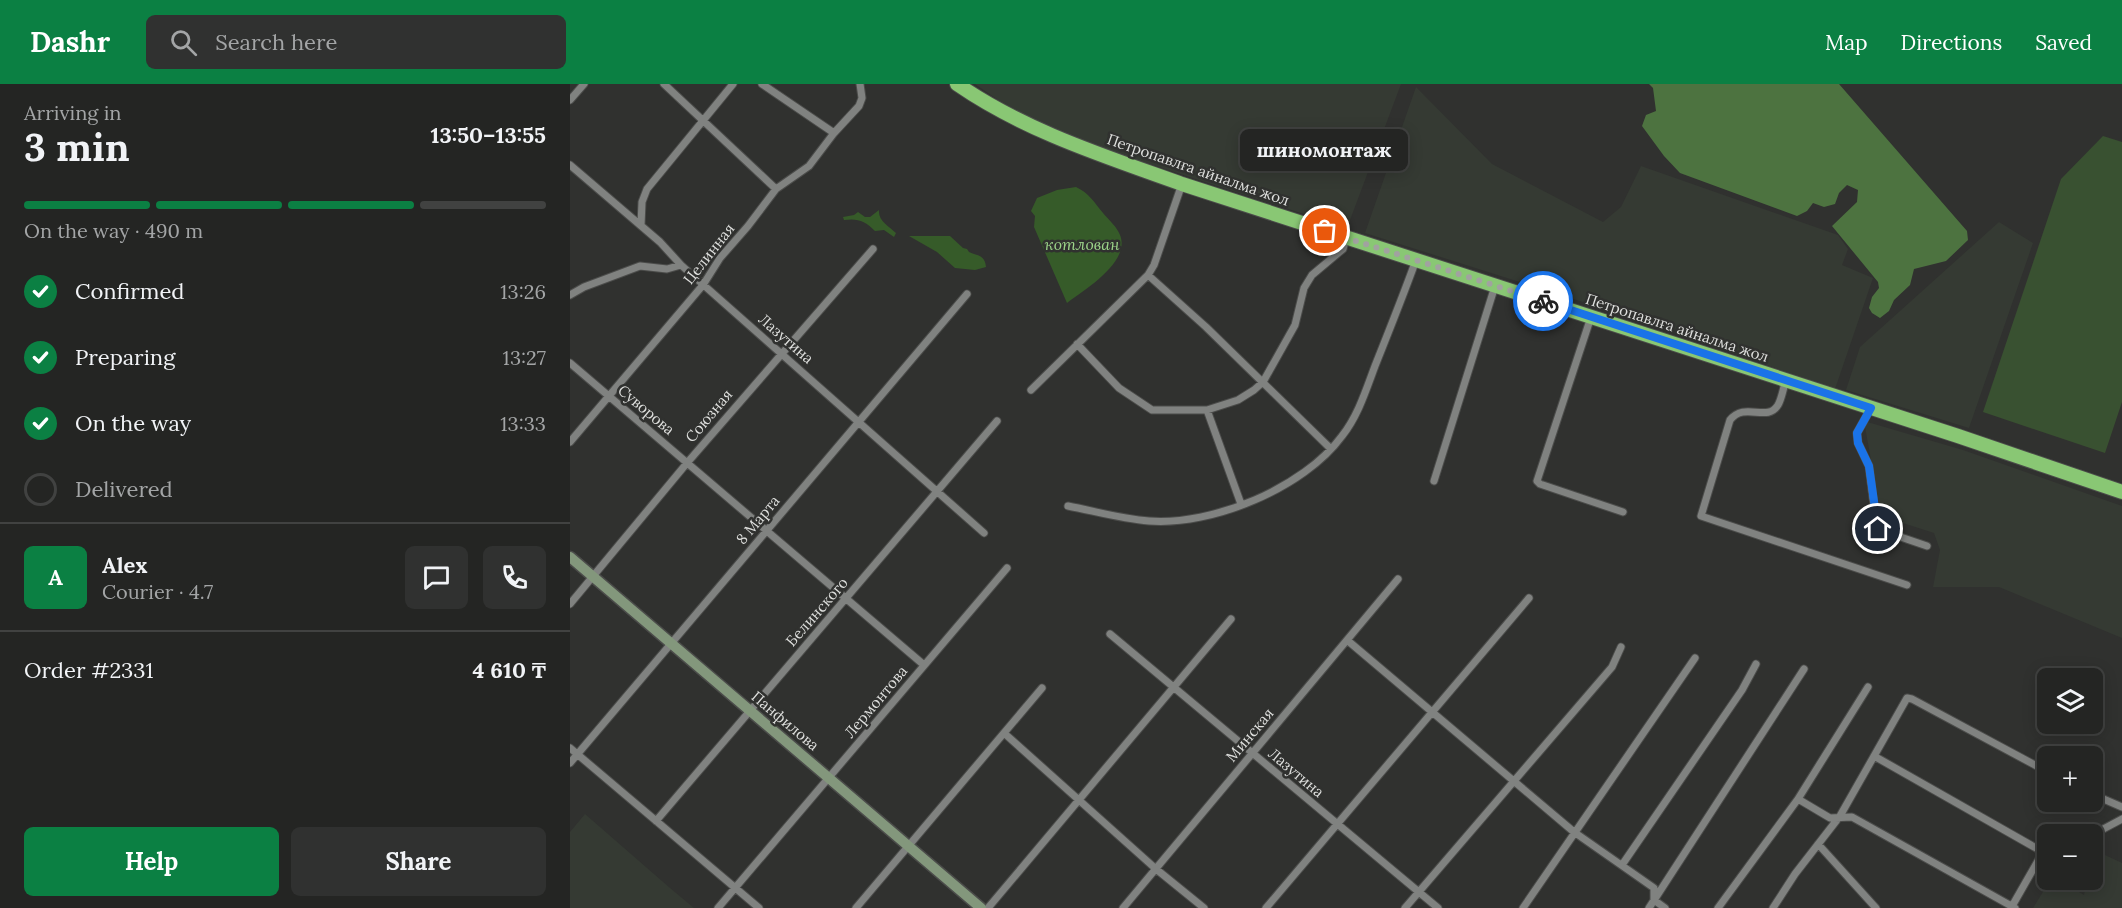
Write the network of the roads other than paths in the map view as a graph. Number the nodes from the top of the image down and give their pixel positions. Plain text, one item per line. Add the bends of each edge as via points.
1 (584, 84) edge
2 (664, 84) edge
3 (733, 84) edge
4 (762, 84) edge
5 (860, 84) edge
6 (957, 84) edge
7 (570, 100) edge
8 (702, 120) junction
9 (834, 133) junction
10 (570, 165) edge
11 (1182, 184) junction
12 (776, 189) junction
13 (641, 225) junction
14 (1346, 237) junction
15 (873, 249) dead end
16 (1416, 260) junction
17 (681, 265) junction
18 (1148, 275) junction
19 (703, 285) junction
20 (1495, 286) junction
21 (967, 294) dead end
22 (570, 295) edge
23 (1591, 316) junction
24 (1077, 345) junction
25 (781, 353) junction
26 (570, 363) edge
27 (1786, 381) junction
28 (1263, 382) junction
29 (1031, 390) dead end
30 (609, 396) junction
31 (1871, 408) junction
32 (1207, 411) junction
33 (998, 421) dead end
34 (859, 422) junction
35 (570, 442) edge
36 (1331, 449) junction
37 (687, 463) junction
38 (1434, 481) dead end
39 (938, 492) junction
40 (2122, 492) edge
41 (1240, 504) junction
42 (1068, 506) dead end
43 (1623, 512) dead end
44 (767, 531) junction
45 (984, 533) dead end
46 (1927, 546) dead end
47 (570, 557) edge
48 (1007, 568) dead end
49 (593, 577) junction
50 (1398, 579) dead end
51 (1907, 585) dead end
52 (846, 598) junction
53 (1529, 598) dead end
54 (570, 604) edge
55 (1231, 619) dead end
56 (1110, 634) dead end
57 (1347, 640) junction
58 (672, 644) junction
59 (1621, 647) dead end
60 (1695, 658) dead end
61 (1756, 664) dead end
62 (924, 665) junction
63 (1804, 669) dead end
64 (1868, 687) dead end
65 (1042, 688) dead end
66 (1173, 688) junction
67 (750, 711) junction
68 (1432, 712) junction
69 (1004, 733) junction
70 (570, 748) edge
71 (578, 754) junction
72 (1252, 754) junction
73 (1874, 756) junction
74 (570, 763) edge
75 (2037, 766) edge
76 (829, 778) junction
77 (1514, 781) junction
78 (2103, 799) edge
79 (1079, 800) junction
80 (1798, 800) junction
81 (2122, 807) edge
82 (1840, 816) junction
83 (2122, 819) edge
84 (656, 821) junction
85 (1336, 825) junction
86 (2103, 829) edge
87 (1574, 832) junction
88 (1818, 844) junction
89 (908, 846) junction
90 (2037, 848) edge
91 (1622, 864) junction
92 (2037, 865) edge
93 (1156, 869) junction
94 (735, 888) junction
95 (1418, 893) junction
96 (1654, 900) junction
97 (2012, 907) edge
98 (718, 908) edge
99 (759, 908) edge
100 (855, 908) edge
101 (981, 908) edge
102 (988, 908) edge
103 (1123, 908) edge
104 (1204, 908) edge
105 (1266, 908) edge
106 (1405, 908) edge
107 (1438, 908) edge
108 (1522, 908) edge
109 (1649, 908) edge
110 (1665, 908) edge
111 (1718, 908) edge
112 (1773, 908) edge
113 (1876, 908) edge

1 - 7 street
2 - 8 street
3 - 8 street
4 - 9 street
5 - 9 street, Целинная via 861,102
6 - 11 highway, Петропавлға айналма жол via 1011,117 1052,136
8 - 12 street
8 - 13 street via 647,189
9 - 12 street, Целинная via 809,166
10 - 13 street, Лазутина
11 - 14 highway, Петропавлға айналма жол
11 - 18 street
12 - 19 street, Целинная
13 - 17 street, Лазутина
14 - 16 highway, Петропавлға айналма жол
14 - 28 street via 1343,249 1304,288 1295,324
15 - 25 street, Союзная
16 - 20 highway, Петропавлға айналма жол
16 - 36 street via 1359,406
17 - 19 street, Лазутина
17 - 22 street via 640,266
18 - 24 street
18 - 28 street
19 - 25 street, Лазутина
19 - 30 street, Целинная
20 - 23 highway, Петропавлға айналма жол
20 - 38 street
21 - 34 street, 8 Марта
23 - 27 highway, Петропавлға айналма жол
23 - 43 street via 1537,481
24 - 29 street
24 - 32 street via 1119,388 1146,407 1160,411
25 - 34 street, Лазутина
25 - 37 street, Союзная
26 - 30 street, Суворова
27 - 31 highway, Петропавлға айналма жол
27 - 51 street via 1772,411 1746,411 1730,420 1701,516
28 - 32 street via 1246,396
28 - 36 street
30 - 35 street, Целинная
30 - 37 street, Суворова
31 - 40 highway, Петропавлға айналма жол
31 - 46 street via 1857,433 1869,466 1878,529
32 - 41 street
33 - 39 street, Белинского
34 - 39 street, Лазутина
34 - 44 street, 8 Марта
36 - 41 street via 1294,480
37 - 44 street, Суворова
37 - 49 street, Союзная
39 - 45 street, Лазутина
39 - 52 street, Белинского
41 - 42 street via 1212,514 1149,521
44 - 52 street, Суворова
44 - 58 street, 8 Марта
47 - 49 street, Панфилова
48 - 62 street, Лермонтова
49 - 54 street, Союзная
49 - 58 street, Панфилова
50 - 57 street, Минская
52 - 62 street, Суворова
52 - 67 street, Белинского
53 - 68 street
55 - 66 street
56 - 66 street, Лазутина
57 - 68 street
57 - 72 street, Минская
58 - 67 street, Панфилова
58 - 71 street, 8 Марта
59 - 77 street via 1612,667
60 - 87 street
61 - 91 street
62 - 76 street, Лермонтова
63 - 96 street
64 - 80 street
65 - 69 street
66 - 72 street, Лазутина
66 - 79 street
67 - 76 street, Панфилова
67 - 84 street, Белинского
68 - 77 street
68 - 85 street
69 - 79 street
69 - 89 street
70 - 71 street
71 - 74 street, 8 Марта
71 - 84 street
72 - 85 street, Лазутина
72 - 93 street, Минская
73 - 75 street via 1908,698
73 - 82 street
73 - 90 street
76 - 89 street, Панфилова
76 - 94 street, Лермонтова
77 - 87 street
77 - 95 street
78 - 81 street
79 - 93 street
79 - 102 street
80 - 82 street via 1830,818
80 - 111 street
82 - 88 street
82 - 97 street via 1852,817
83 - 86 street
84 - 94 street
85 - 95 street, Лазутина
85 - 105 street
87 - 91 street
87 - 108 street
88 - 112 street
88 - 113 street
89 - 100 street
89 - 101 street, Панфилова
91 - 96 street via 1654,888
92 - 97 street
93 - 103 street, Минская
93 - 104 street
94 - 98 street, Лермонтова
94 - 99 street
95 - 106 street
95 - 107 street, Лазутина
96 - 109 street
96 - 110 street

